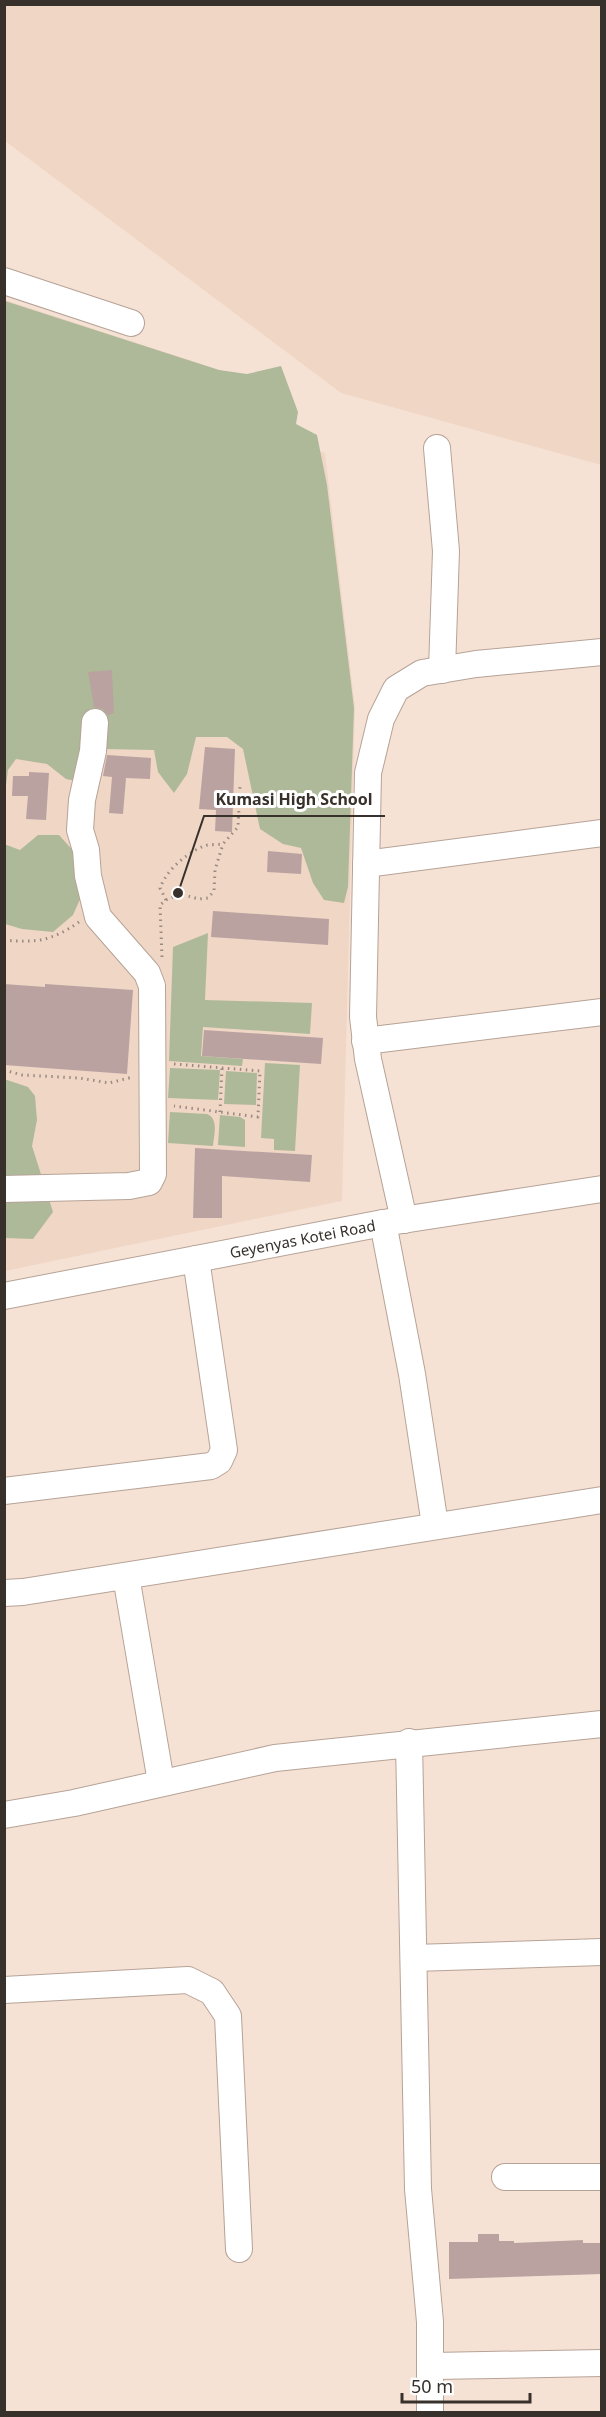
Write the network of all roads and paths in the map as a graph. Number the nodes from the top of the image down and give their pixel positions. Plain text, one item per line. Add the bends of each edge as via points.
1 (4, 281) edge
2 (131, 323) dead end
3 (437, 448) dead end
4 (602, 652) edge
5 (442, 670) junction
6 (95, 722) dead end
7 (240, 788) dead end
8 (602, 833) edge
9 (223, 844) junction
10 (366, 864) junction
11 (166, 900) junction
12 (65, 932) dead end
13 (4, 940) edge
14 (162, 964) dead end
15 (602, 1012) edge
16 (365, 1041) junction
17 (154, 1063) junction
18 (222, 1068) junction
19 (4, 1070) edge
20 (154, 1104) junction
21 (220, 1112) junction
22 (4, 1189) edge
23 (601, 1195) edge
24 (394, 1222) junction
25 (196, 1259) junction
26 (4, 1296) edge
27 (4, 1491) edge
28 (602, 1500) edge
29 (435, 1525) junction
30 (126, 1576) junction
31 (4, 1593) edge
32 (602, 1724) edge
33 (409, 1742) junction
34 (161, 1782) junction
35 (4, 1815) edge
36 (602, 1952) edge
37 (414, 1958) junction
38 (4, 1990) edge
39 (505, 2176) dead end
40 (602, 2177) edge
41 (239, 2249) dead end
42 (602, 2363) edge
43 (432, 2366) junction
44 (430, 2412) edge

1 - 2 street
3 - 5 street via 446,551
4 - 5 street
5 - 10 street via 422,673 396,689 381,719 368,773
6 - 17 street via 80,830 98,917 147,973 152,986
7 - 9 path via 238,827
8 - 10 street
9 - 11 path via 204,846 165,875 160,888
9 - 11 path via 214,891 208,898 180,894
10 - 16 street
11 - 14 path via 160,905 159,914
12 - 13 path via 31,942
15 - 16 street
16 - 24 street
17 - 18 path
17 - 19 path via 138,1076 109,1083
17 - 20 street
18 - 21 path
18 - 21 path via 260,1071 258,1117
20 - 21 path
20 - 22 street via 153,1174 149,1182 129,1186
23 - 24 street, Geyenyas Kotei Road
24 - 25 street, Geyenyas Kotei Road
24 - 29 street
25 - 26 street, Geyenyas Kotei Road
25 - 27 street via 224,1449 219,1461 211,1466
28 - 29 street
29 - 30 street
30 - 31 street
30 - 34 street
32 - 33 street
33 - 34 street via 275,1758
33 - 37 street
34 - 35 street
36 - 37 street
37 - 43 street via 418,2189
38 - 41 street via 188,1980 212,1992 228,2016
39 - 40 street
42 - 43 street
43 - 44 street

